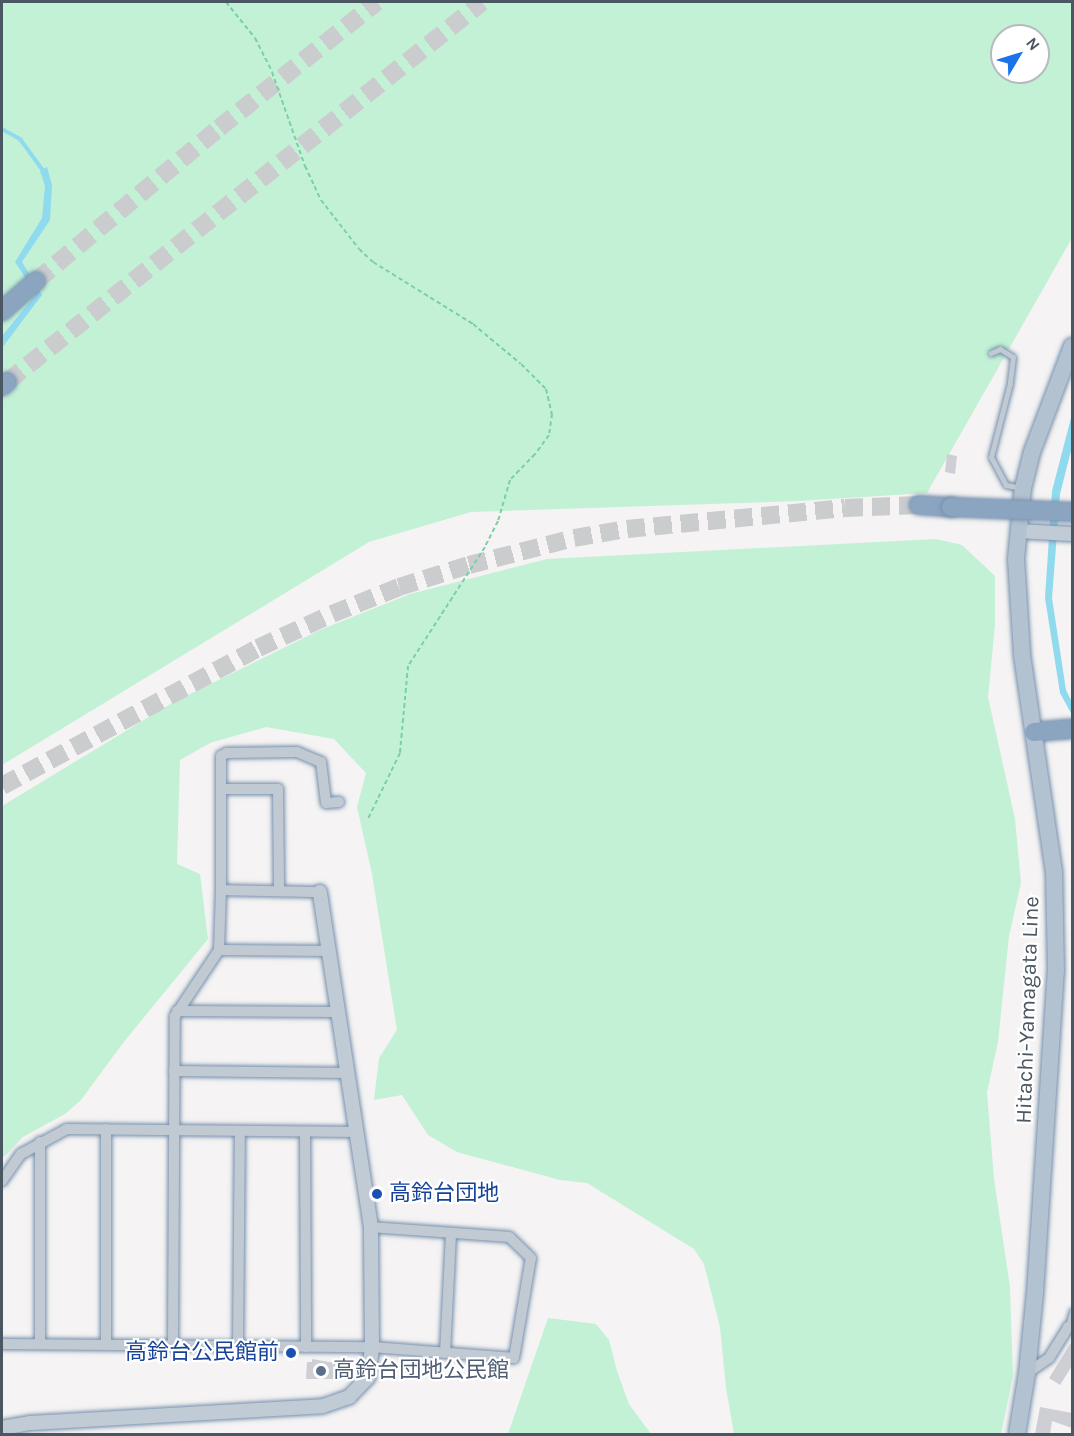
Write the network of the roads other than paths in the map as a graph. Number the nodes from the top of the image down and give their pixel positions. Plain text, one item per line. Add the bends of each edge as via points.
1 (36, 281) tunnel mouth
2 (2, 311) edge
3 (1072, 346) edge
4 (991, 353) dead end
5 (1023, 488) junction
6 (919, 505) tunnel mouth
7 (1072, 512) edge
8 (1018, 531) junction
9 (1072, 534) edge
10 (1066, 729) edge
11 (1034, 732) junction
12 (223, 789) junction
13 (339, 801) dead end
14 (221, 890) junction
15 (279, 890) junction
16 (320, 892) joint
17 (219, 950) junction
18 (329, 951) junction
19 (177, 1011) junction
20 (337, 1012) junction
21 (174, 1071) junction
22 (347, 1073) junction
23 (106, 1130) junction
24 (173, 1131) junction
25 (240, 1131) junction
26 (305, 1132) junction
27 (356, 1132) junction
28 (40, 1142) junction
29 (2, 1181) edge
30 (371, 1227) junction
31 (451, 1234) junction
32 (1072, 1311) edge
33 (1070, 1327) edge
34 (2, 1344) edge
35 (40, 1344) junction
36 (106, 1345) junction
37 (173, 1346) junction
38 (238, 1346) junction
39 (306, 1347) junction
40 (372, 1347) junction
41 (445, 1353) junction
42 (1028, 1373) junction
43 (2, 1428) edge
44 (1017, 1434) edge

1 - 2 highway
3 - 5 main road, Hitachi-Yamagata Line via 1040,428
4 - 5 lane via 1000,349 1013,357 991,457 1006,485
5 - 8 main road, Hitachi-Yamagata Line
6 - 7 highway, bridge
8 - 9 street
8 - 11 main road, Hitachi-Yamagata Line via 1017,613
10 - 11 highway
11 - 42 main road, Hitachi-Yamagata Line via 1054,872 1056,972
12 - 13 street via 221,756 227,753 297,752 321,762 326,803
12 - 14 street
12 - 15 street via 278,789
14 - 15 street
14 - 17 street
15 - 16 street
16 - 18 street
17 - 18 street
17 - 19 street
18 - 20 street
19 - 20 street
19 - 21 street
20 - 22 street
21 - 22 street
21 - 24 street
22 - 27 street
23 - 24 street
23 - 28 street via 67,1129
23 - 36 street
24 - 25 street
24 - 37 street
25 - 26 street
25 - 38 street
26 - 27 street
26 - 39 street
27 - 30 street
28 - 29 street via 21,1154
28 - 35 street
30 - 31 street
30 - 40 street
31 - 41 street
31 - 41 street via 509,1237 531,1258 514,1358
32 - 33 lane
33 - 42 street via 1049,1358
34 - 35 street
35 - 36 street
36 - 37 street
37 - 38 street
38 - 39 street
39 - 40 street
40 - 41 street
40 - 43 street via 368,1377 360,1387 343,1400 323,1406 31,1423
42 - 44 main road, Hitachi-Yamagata Line

